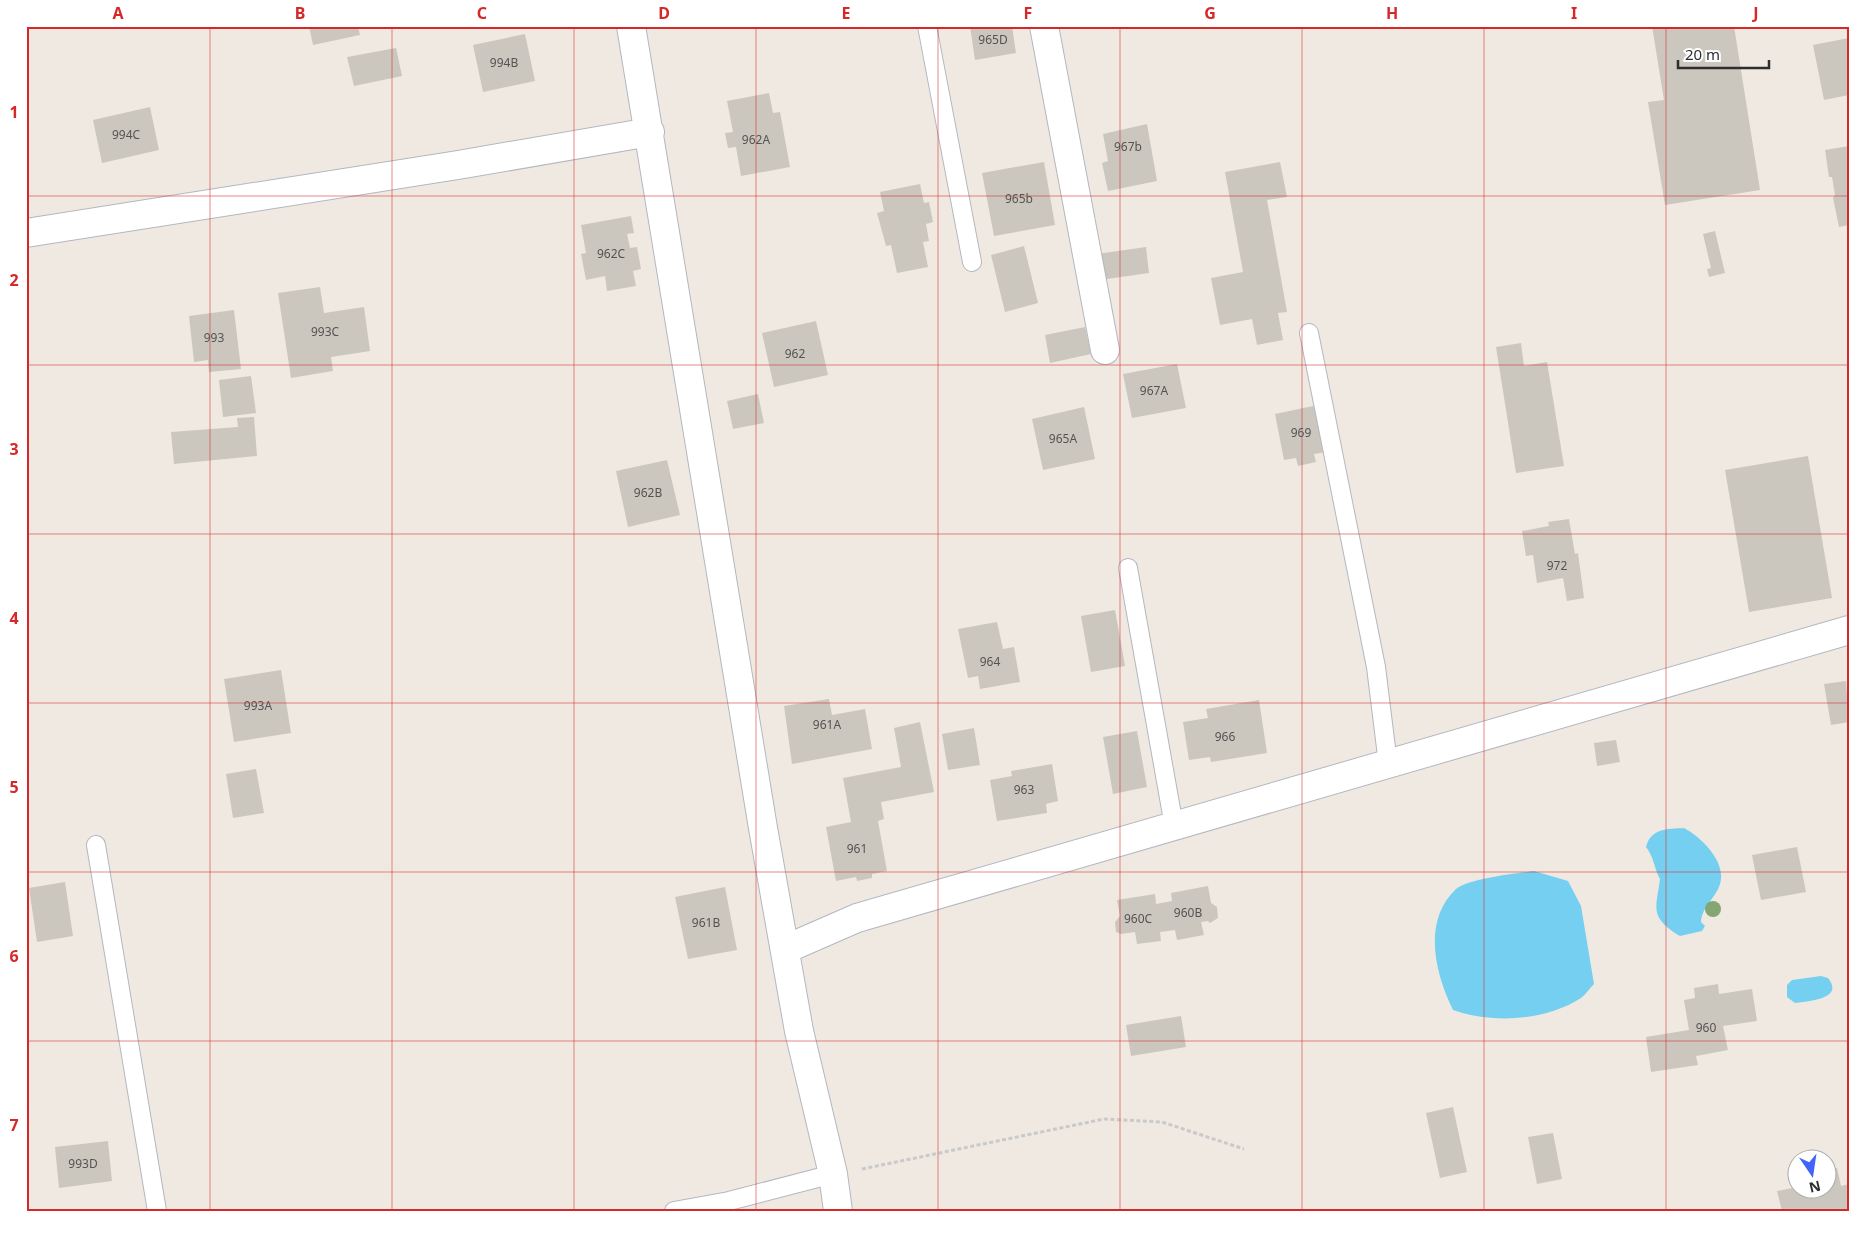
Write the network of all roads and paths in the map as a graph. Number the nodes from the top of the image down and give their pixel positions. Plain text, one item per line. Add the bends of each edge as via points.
1 (631, 26) edge
2 (928, 26) edge
3 (1044, 26) edge
4 (650, 132) junction
5 (26, 233) edge
6 (972, 262) dead end
7 (1309, 333) dead end
8 (1105, 350) dead end
9 (1128, 568) dead end
10 (1849, 630) edge
11 (1388, 764) junction
12 (1174, 826) junction
13 (96, 845) dead end
14 (786, 949) junction
15 (1244, 1149) dead end
16 (833, 1174) junction
17 (157, 1211) edge
18 (674, 1211) edge
19 (838, 1211) edge

1 - 4 street
2 - 6 lane
3 - 8 street
4 - 5 street
4 - 14 street via 763,828
7 - 11 lane via 1376,666
9 - 12 lane
10 - 11 street
11 - 12 street
12 - 14 street via 857,918
13 - 17 lane
14 - 16 street via 799,1031
15 - 16 path via 1162,1122 1104,1119
16 - 18 lane via 729,1201
16 - 19 street

